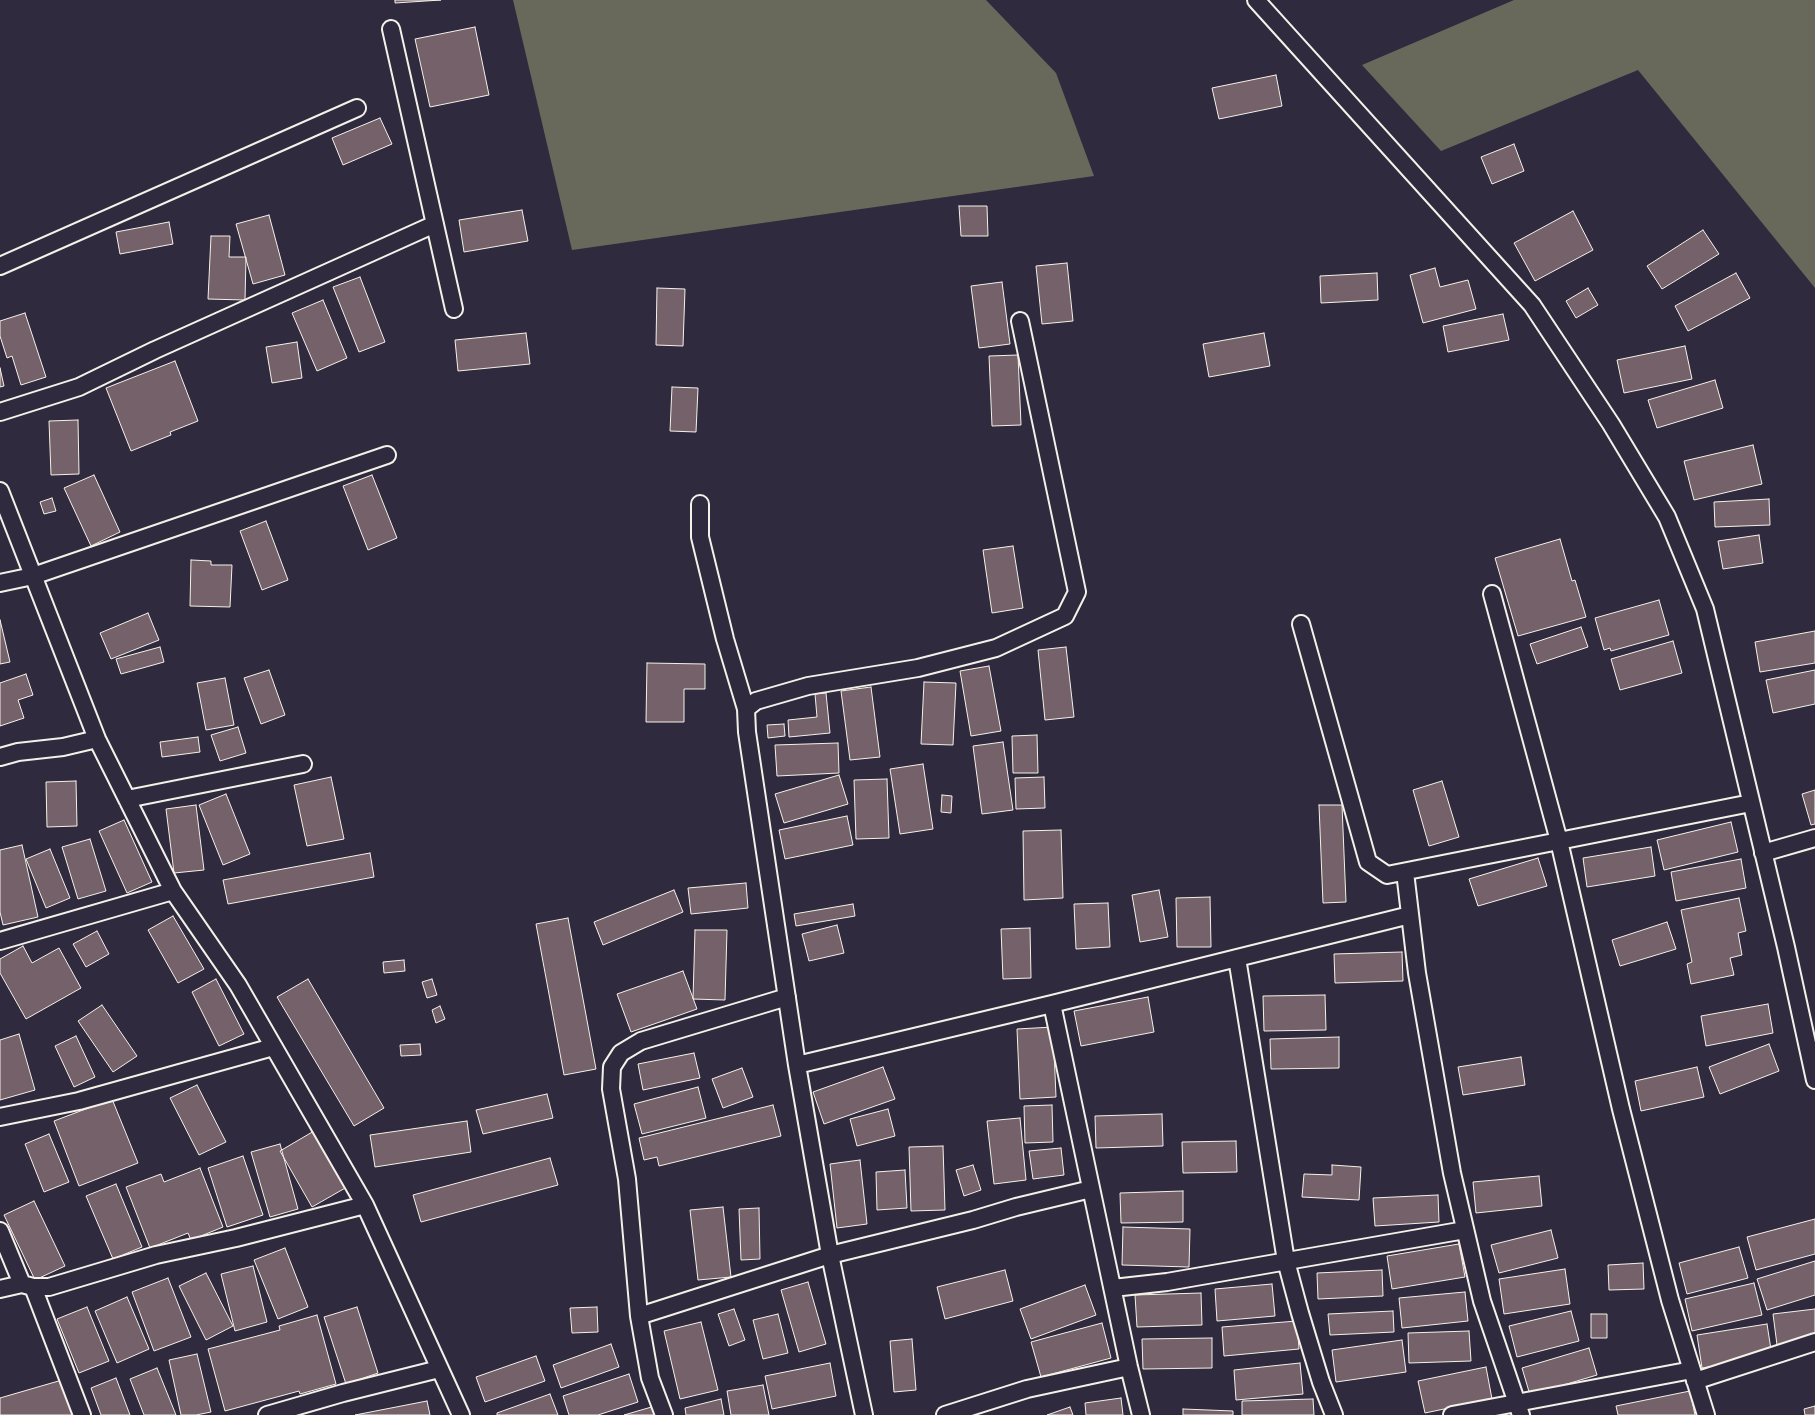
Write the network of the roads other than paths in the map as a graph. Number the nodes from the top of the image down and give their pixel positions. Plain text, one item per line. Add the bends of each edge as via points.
1 (1256, 0) edge
2 (391, 29) dead end
3 (357, 108) dead end
4 (435, 224) junction
5 (0, 266) edge
6 (454, 309) dead end
7 (1020, 321) dead end
8 (0, 412) edge
9 (387, 455) dead end
10 (0, 491) edge
11 (700, 504) dead end
12 (33, 576) junction
13 (0, 583) edge
14 (1492, 594) dead end
15 (1301, 624) dead end
16 (746, 709) junction
17 (97, 739) junction
18 (0, 757) edge
19 (303, 764) dead end
20 (127, 799) junction
21 (1751, 803) junction
22 (1815, 838) edge
23 (1559, 841) junction
24 (1763, 853) junction
25 (1405, 872) junction
26 (173, 891) junction
27 (1410, 915) junction
28 (0, 941) edge
29 (1237, 958) junction
30 (786, 997) junction
31 (1052, 1004) junction
32 (273, 1047) junction
33 (797, 1065) junction
34 (1815, 1080) edge
35 (0, 1117) edge
36 (1091, 1189) junction
37 (365, 1205) junction
38 (1465, 1230) junction
39 (0, 1231) edge
40 (830, 1255) junction
41 (1286, 1261) junction
42 (27, 1285) junction
43 (1113, 1288) junction
44 (0, 1289) edge
45 (639, 1316) junction
46 (1815, 1342) edge
47 (1129, 1367) junction
48 (439, 1369) junction
49 (1694, 1376) junction
50 (1519, 1409) edge
51 (82, 1415) edge
52 (267, 1415) edge
53 (461, 1415) edge
54 (664, 1415) edge
55 (864, 1415) edge
56 (945, 1415) edge
57 (1141, 1415) edge
58 (1334, 1415) edge
59 (1452, 1415) edge
60 (1706, 1415) edge

1 - 21 street via 1532,305 1611,424 1667,517 1705,609
2 - 4 street
3 - 5 street
4 - 6 street
4 - 8 street via 79,387
7 - 16 street via 1077,592 1065,616 996,648 918,668 808,686 756,701
9 - 12 street
10 - 12 street
11 - 16 street via 700,537
12 - 13 street
12 - 17 street
14 - 23 street
15 - 25 street via 1368,862 1387,875
16 - 30 street via 746,732
17 - 18 street
17 - 20 street
19 - 20 street
20 - 26 street
21 - 23 street
21 - 24 street
22 - 24 street
23 - 25 street
23 - 49 street via 1621,1109 1670,1300
24 - 34 street
25 - 27 street
26 - 28 street
26 - 32 street via 238,985
27 - 29 street
27 - 38 street via 1433,1067
29 - 31 street
29 - 41 street
30 - 33 street
30 - 45 street via 640,1041 621,1053 612,1067 611,1089 627,1179
31 - 33 street
31 - 36 street
32 - 35 street via 79,1101
32 - 37 street
33 - 40 street
36 - 40 street
36 - 43 street
37 - 42 street via 156,1255 49,1286
37 - 48 street
38 - 41 street
38 - 50 street via 1482,1301
39 - 42 street
40 - 45 street
40 - 55 street
41 - 43 street
41 - 58 street via 1320,1382
42 - 44 street
42 - 51 street
43 - 47 street
45 - 54 street via 650,1378
46 - 49 street
47 - 56 street via 1026,1389
47 - 57 street
48 - 52 street
48 - 53 street
49 - 50 street
49 - 60 street
50 - 59 street

